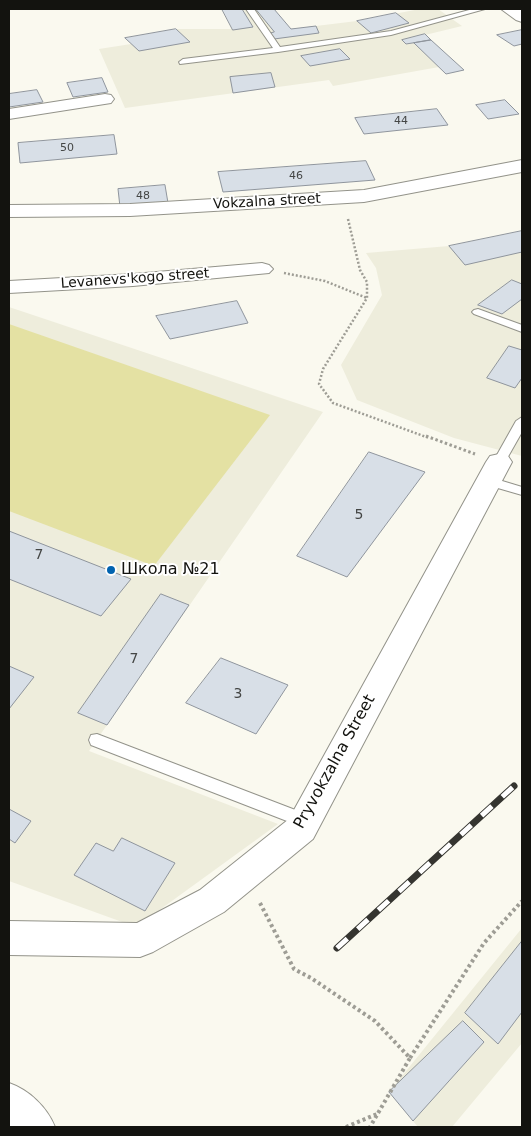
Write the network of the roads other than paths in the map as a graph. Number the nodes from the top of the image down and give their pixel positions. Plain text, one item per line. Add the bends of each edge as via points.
1 (250, 9) edge
2 (480, 9) edge
3 (509, 9) edge
4 (522, 16) edge
5 (278, 50) junction
6 (183, 62) dead end
7 (105, 99) dead end
8 (9, 114) edge
9 (522, 166) edge
10 (9, 211) edge
11 (262, 269) road end
12 (9, 287) edge
13 (478, 312) dead end
14 (522, 329) edge
15 (522, 421) edge
16 (494, 472) junction
17 (522, 491) edge
18 (97, 740) dead end
19 (306, 821) junction
20 (9, 938) edge
21 (9, 1102) edge
22 (35, 1127) edge

1 - 5 lane
2 - 5 lane via 391,33
3 - 4 street
5 - 6 lane
7 - 8 street
9 - 10 street, Vokzalna street via 364,196 130,210
11 - 12 street, Levanevs'kogo street
13 - 14 lane
15 - 16 lane
16 - 17 lane
16 - 19 street, Pryvokzalna Street
18 - 19 lane
19 - 20 street, Pryvokzalna Street via 301,829 212,901 140,940
21 - 22 street

